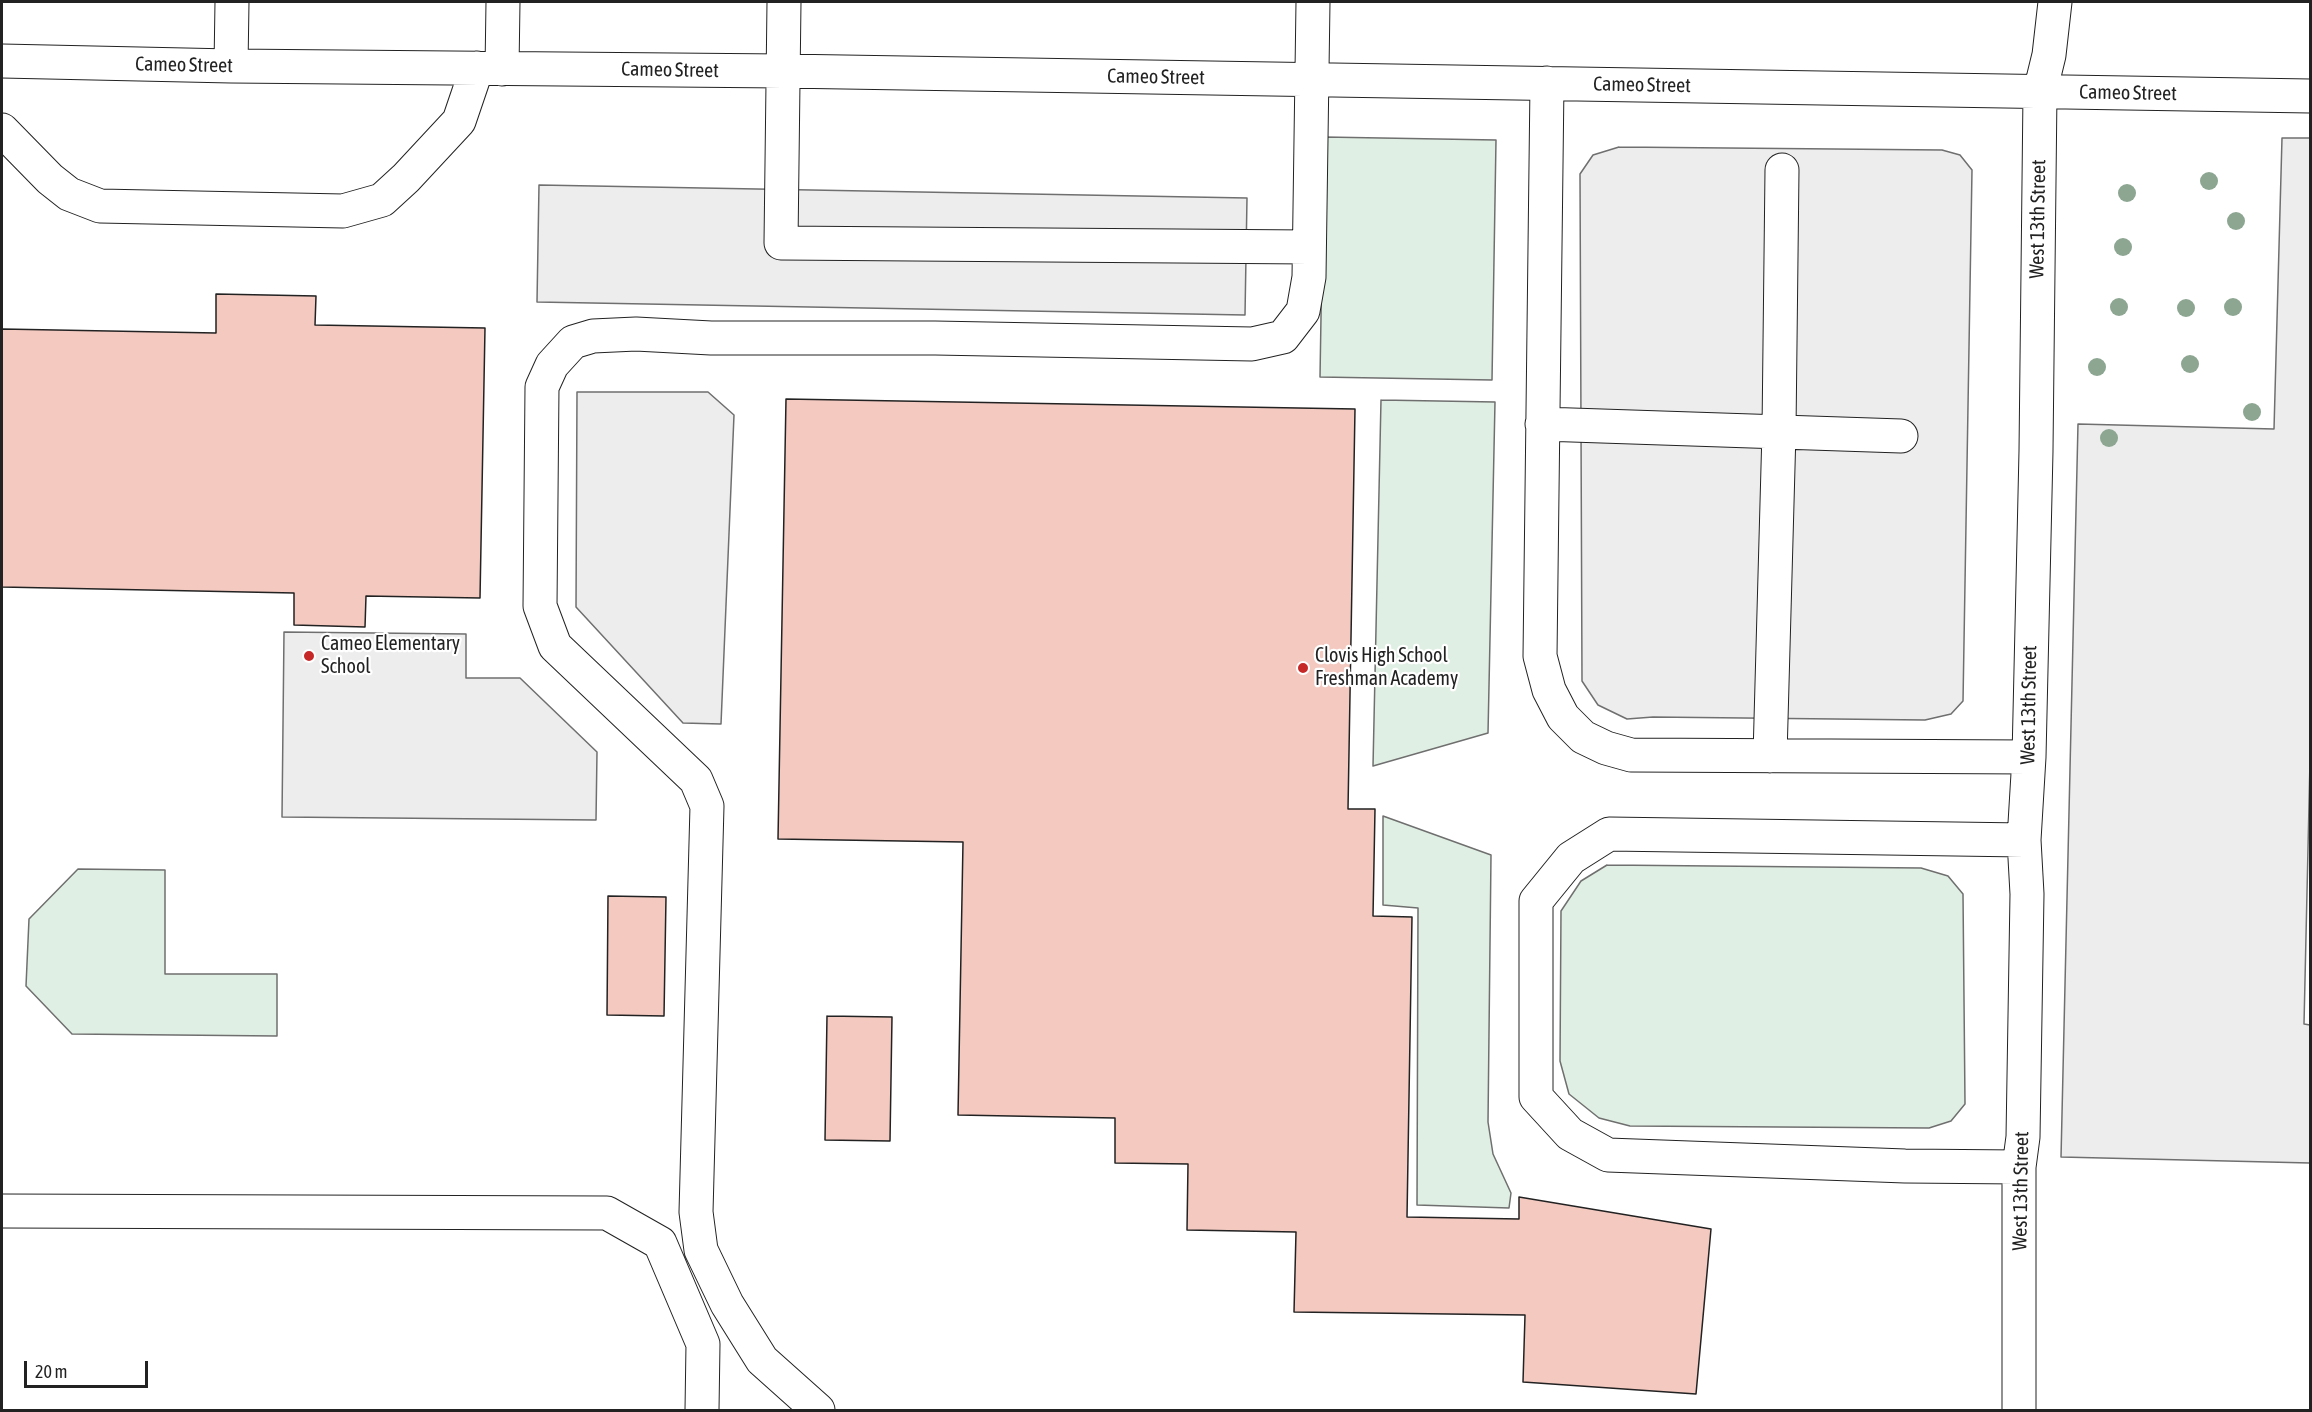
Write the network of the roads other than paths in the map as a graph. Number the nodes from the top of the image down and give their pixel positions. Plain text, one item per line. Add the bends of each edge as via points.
1 (232, 2) edge
2 (503, 2) edge
3 (784, 2) edge
4 (1313, 2) edge
5 (2055, 2) edge
6 (2, 61) edge
7 (231, 66) junction
8 (489, 68) junction
9 (783, 71) junction
10 (1312, 80) junction
11 (1547, 84) junction
12 (2040, 92) junction
13 (2310, 96) edge
14 (2, 130) edge
15 (1782, 170) dead end
16 (1309, 247) junction
17 (1542, 424) junction
18 (1779, 431) junction
19 (1901, 436) dead end
20 (1770, 756) junction
21 (2029, 758) junction
22 (2024, 840) junction
23 (2019, 1167) junction
24 (2, 1210) edge
25 (702, 1410) edge
26 (818, 1410) edge
27 (2019, 1410) edge

1 - 7 street
2 - 8 street
3 - 9 street
4 - 10 street
5 - 12 street, West 13th Street
6 - 7 street, Cameo Street
7 - 8 street, Cameo Street
8 - 9 street, Cameo Street
8 - 14 street via 459,121 406,178 382,200 343,211 100,206 69,194
9 - 10 street, Cameo Street
9 - 16 street via 781,243
10 - 11 street, Cameo Street
10 - 16 street
11 - 12 street, Cameo Street
11 - 17 street
12 - 13 street, Cameo Street
12 - 21 street, West 13th Street
15 - 18 street
16 - 26 street via 1303,311 1283,337 1266,342 593,336 573,342 552,365 542,387 540,606 555,646 696,780 707,806 696,1212 701,1250 727,1304 762,1360
17 - 18 street
17 - 20 street via 1540,656 1549,690 1563,717 1583,737 1631,755
18 - 19 street
18 - 20 street
20 - 21 street
21 - 22 street, West 13th Street
22 - 23 street, West 13th Street via 2027,894 2023,1137
22 - 23 street via 1609,834 1571,858 1536,901 1536,1097 1570,1134 1608,1155
23 - 27 street, West 13th Street
24 - 25 street via 608,1213 660,1243 703,1344

